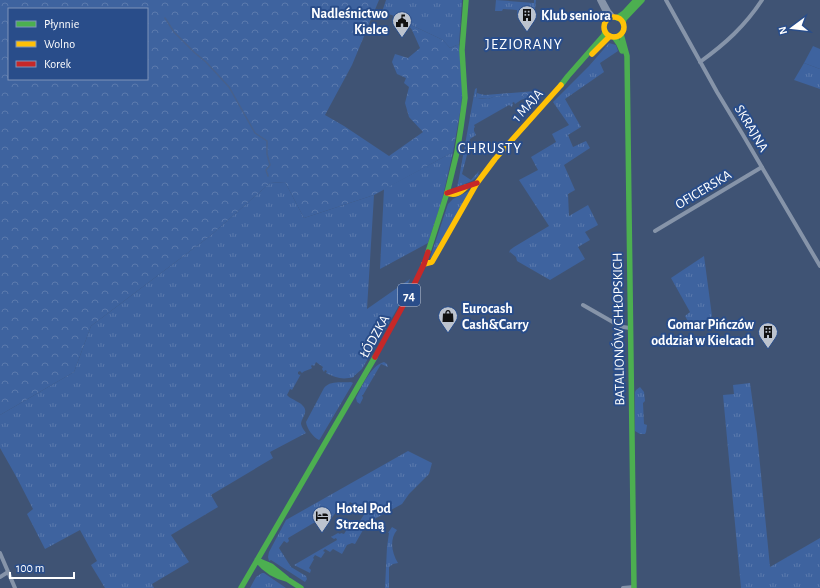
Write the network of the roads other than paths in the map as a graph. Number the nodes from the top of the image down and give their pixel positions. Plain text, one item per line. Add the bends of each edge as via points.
1 (466, 0) edge
2 (599, 0) edge
3 (603, 0) edge
4 (636, 0) edge
5 (642, 0) edge
6 (666, 0) edge
7 (762, 0) edge
8 (616, 18) junction
9 (607, 20) junction
10 (623, 23) junction
11 (605, 31) junction
12 (621, 34) junction
13 (612, 36) junction
14 (700, 62) junction
15 (626, 69) junction
16 (565, 81) junction
17 (762, 167) junction
18 (477, 183) junction
19 (447, 193) junction
20 (655, 231) dead end
21 (819, 261) edge
22 (424, 264) junction
23 (820, 266) edge
24 (583, 305) dead end
25 (630, 328) junction
26 (0, 553) edge
27 (257, 560) junction
28 (8, 572) junction
29 (0, 577) edge
30 (634, 587) edge
31 (15, 588) edge
32 (241, 588) edge
33 (301, 588) edge
34 (623, 588) edge

1 - 19 street, ŁÓDZKA / 74 via 462,50 465,98
2 - 9 street
3 - 8 street
4 - 8 street
5 - 10 street
6 - 14 street, SKRAJNA
7 - 14 street via 737,32
8 - 9 street
8 - 10 street
9 - 11 street via 604,25
10 - 12 street
11 - 13 street
11 - 16 street, 1 MAJA
12 - 13 street
12 - 15 street, BATALIONÓW CHŁOPSKICH
13 - 15 street, BATALIONÓW CHŁOPSKICH via 619,44
13 - 16 street, 1 MAJA
14 - 17 street, SKRAJNA
15 - 25 street, BATALIONÓW CHŁOPSKICH
16 - 18 street, 1 MAJA via 504,147
17 - 20 street, OFICERSKA
17 - 21 street, SKRAJNA
18 - 19 street, 1 MAJA via 456,195
18 - 22 street, 1 MAJA via 432,262
19 - 22 street, ŁÓDZKA / 74
21 - 23 street, SKRAJNA
22 - 27 street, ŁÓDZKA / 74 via 387,336
24 - 25 street via 618,325
25 - 30 street, BATALIONÓW CHŁOPSKICH
26 - 28 street
27 - 32 street, ŁÓDZKA / 74
27 - 33 street via 268,564
28 - 29 street
28 - 31 street
30 - 34 street

